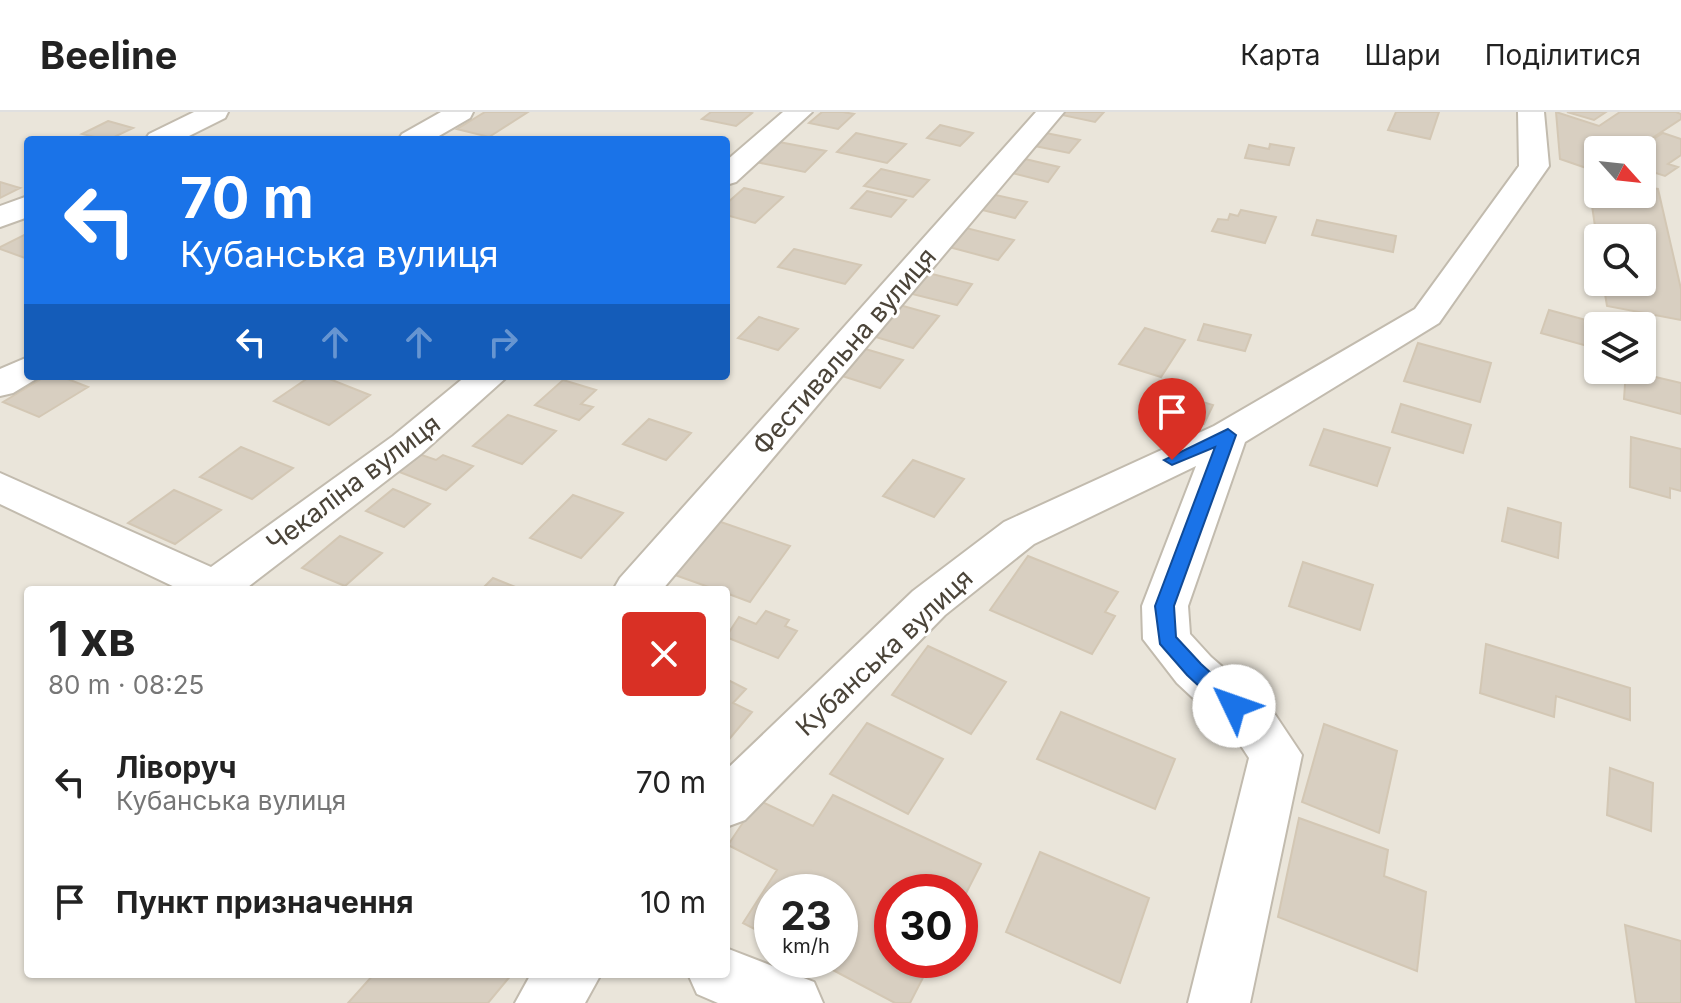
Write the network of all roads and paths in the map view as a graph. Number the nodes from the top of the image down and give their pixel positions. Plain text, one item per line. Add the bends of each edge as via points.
1 (215, 112) edge
2 (460, 112) edge
3 (799, 112) edge
4 (1051, 112) edge
5 (1531, 112) edge
6 (167, 136) edge
7 (419, 136) edge
8 (730, 172) edge
9 (24, 207) edge
10 (0, 218) edge
11 (24, 370) edge
12 (484, 380) edge
13 (0, 385) edge
14 (1228, 435) junction
15 (0, 487) edge
16 (212, 586) edge
17 (222, 586) edge
18 (639, 586) edge
19 (730, 800) edge
20 (568, 978) edge
21 (728, 978) edge
22 (546, 1003) edge
23 (792, 1003) edge
24 (1219, 1003) edge

1 - 6 street
2 - 7 street
3 - 8 street
4 - 18 street, Фестивальна вулиця
5 - 14 street, Кубанська вулиця via 1534,166 1427,316
9 - 10 street
11 - 13 street
12 - 17 street, Чекаліна вулиця
14 - 19 street, Кубанська вулиця via 1019,533 929,603
14 - 24 street via 1165,606 1167,639 1254,724 1276,755
15 - 16 street
20 - 22 street
21 - 23 street

